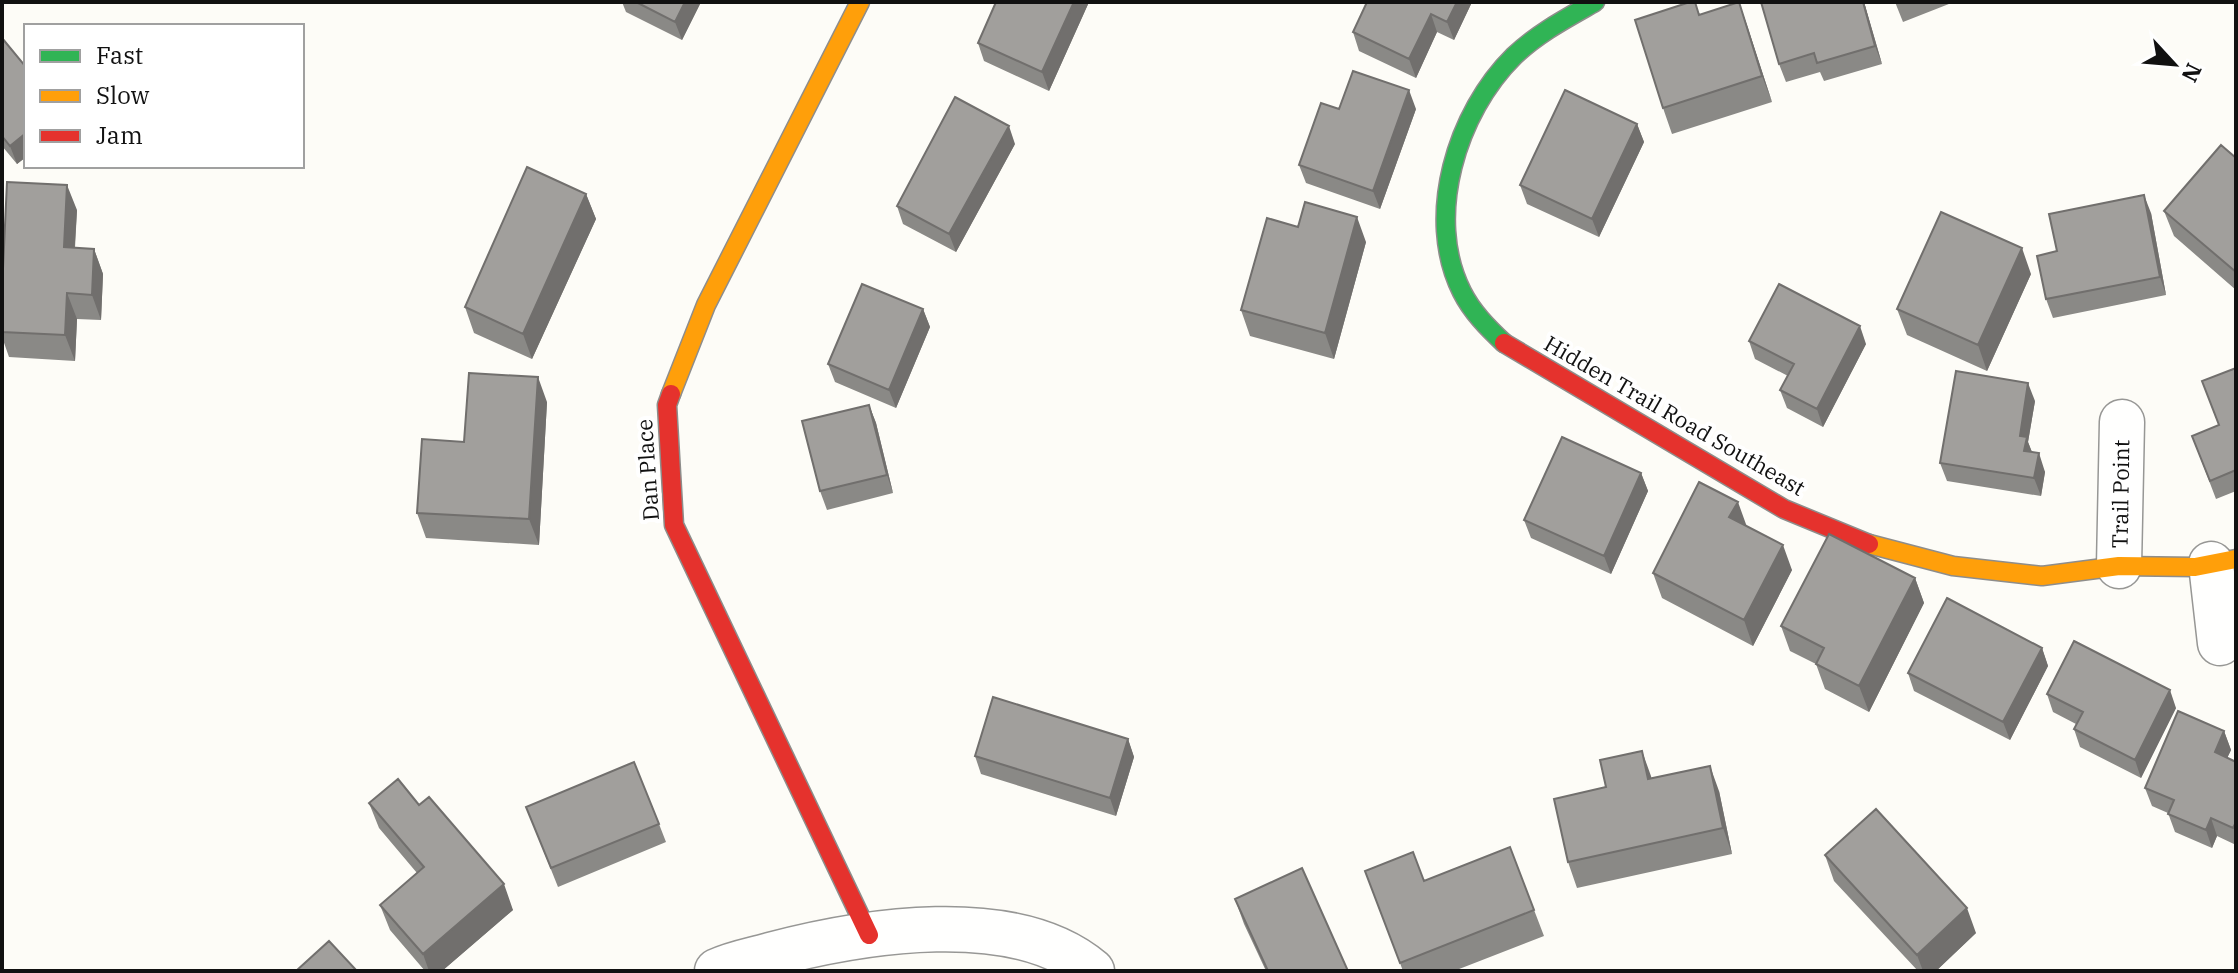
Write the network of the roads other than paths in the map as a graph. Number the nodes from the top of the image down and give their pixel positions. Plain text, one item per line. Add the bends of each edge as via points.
1 (860, 2) edge
2 (1595, 2) edge
3 (2122, 422) dead end
4 (2224, 561) edge
5 (2119, 566) junction
6 (2220, 643) dead end
7 (869, 935) junction
8 (717, 971) edge
9 (1092, 971) edge

1 - 7 street, Dan Place via 706,305 667,405 674,525
2 - 5 street, Hidden Trail Road Southeast via 1542,33 1506,65 1475,108 1454,157 1446,205 1447,247 1458,285 1479,319 1507,346 1784,509 1867,543 1953,566 2042,576
3 - 5 street, Trail Point
4 - 5 street, Hidden Trail Road Southeast via 2195,567
4 - 6 street
7 - 8 street via 809,945
7 - 9 street via 988,931 1028,938 1075,957

